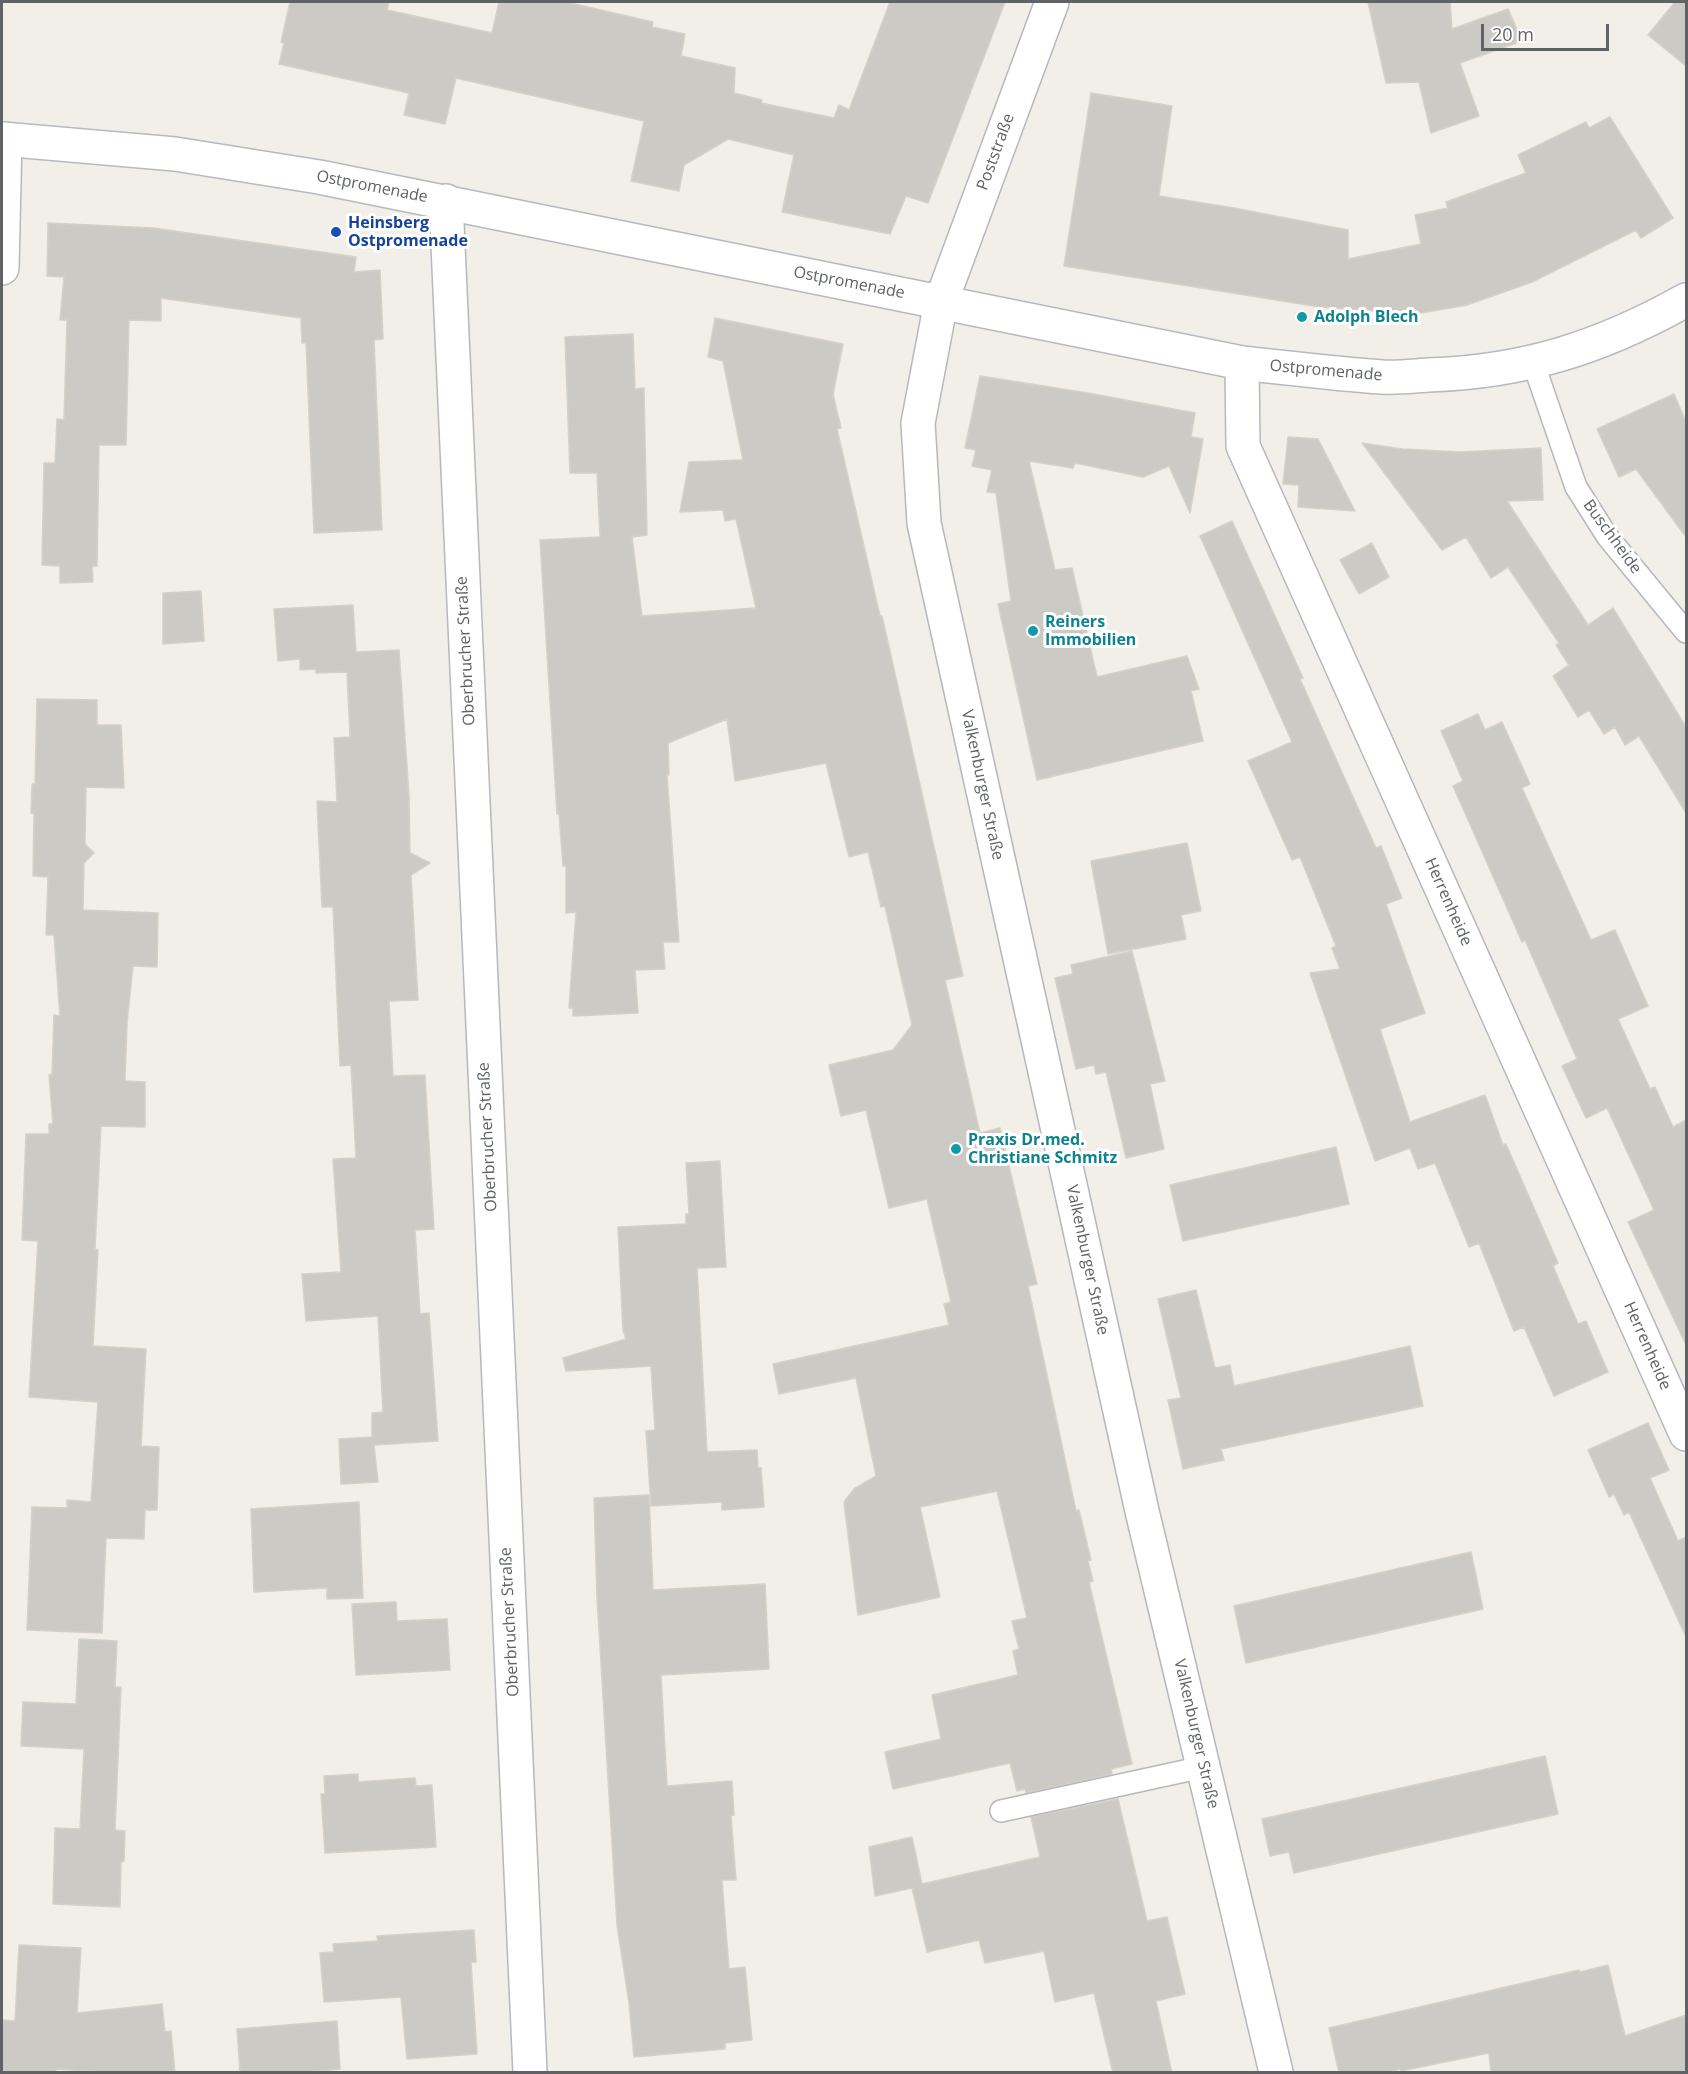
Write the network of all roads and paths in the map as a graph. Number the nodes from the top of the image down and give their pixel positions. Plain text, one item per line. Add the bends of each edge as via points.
1 (1052, 2) edge
2 (3, 139) edge
3 (446, 201) junction
4 (2, 268) edge
5 (1686, 300) edge
6 (941, 302) junction
7 (1533, 362) junction
8 (1242, 363) junction
9 (1686, 632) edge
10 (1686, 1434) edge
11 (1203, 1767) junction
12 (1001, 1811) dead end
13 (530, 2073) edge
14 (1276, 2073) edge

1 - 6 street, Poststraße
2 - 3 street, Ostpromenade via 175,154
2 - 4 street
3 - 6 street, Ostpromenade
3 - 13 street, Oberbrucher Straße
5 - 7 street, Ostpromenade via 1591,345
6 - 8 street, Ostpromenade
6 - 11 street, Valkenburger Straße via 918,423 924,523 1142,1511
7 - 8 street, Ostpromenade via 1471,374 1384,377
7 - 9 lane, Buschheide via 1576,487 1607,536
8 - 10 street, Herrenheide via 1243,446
11 - 12 lane
11 - 14 street, Valkenburger Straße

